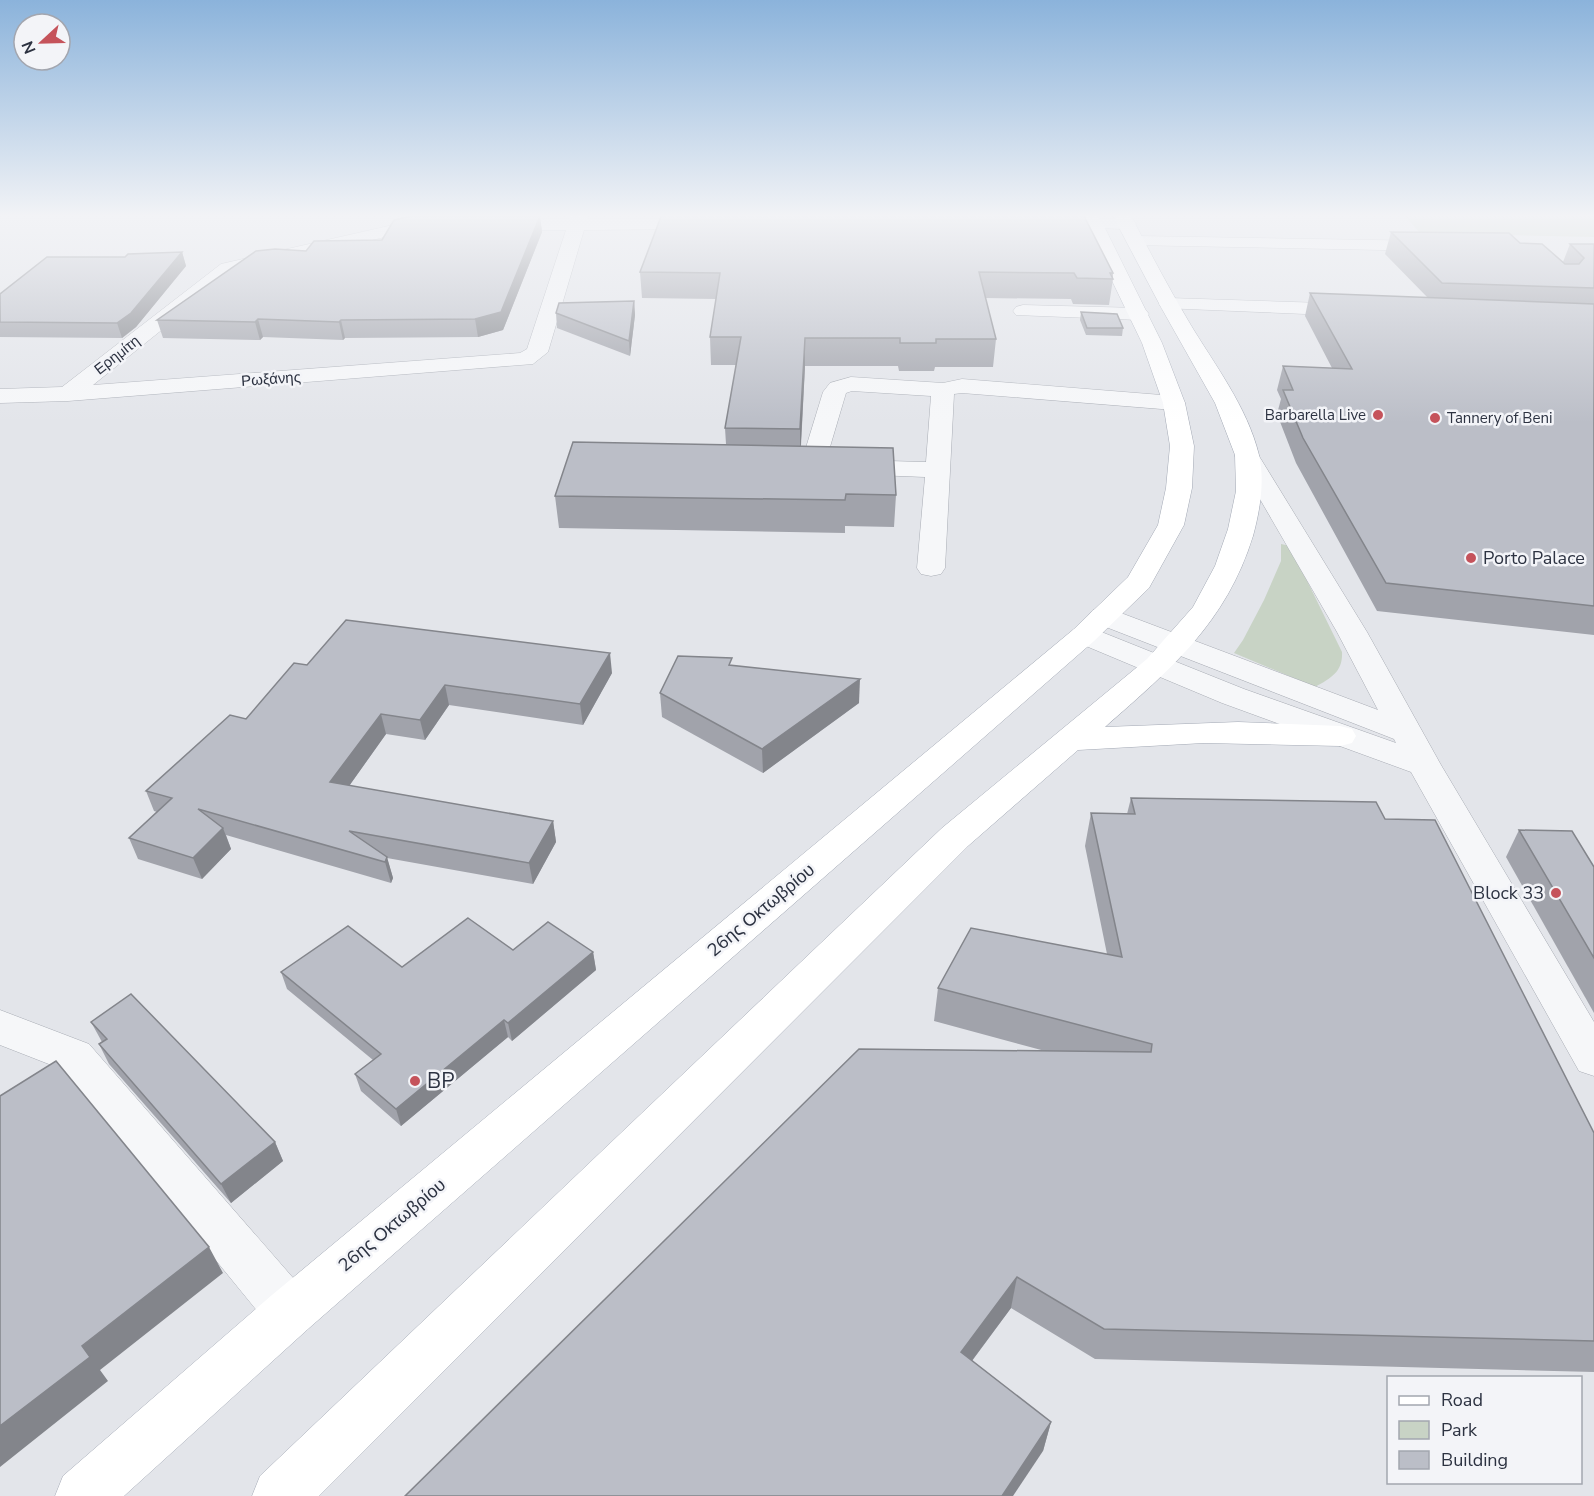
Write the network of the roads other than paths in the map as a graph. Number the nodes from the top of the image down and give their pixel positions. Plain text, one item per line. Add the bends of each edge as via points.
1 (208, 284) edge
2 (558, 284) edge
3 (1124, 284) edge
4 (1158, 284) edge
5 (1168, 304) junction
6 (1023, 311) edge
7 (1370, 311) edge
8 (1139, 314) junction
9 (944, 390) junction
10 (68, 394) junction
11 (0, 396) edge
12 (1174, 403) junction
13 (1247, 456) junction
14 (938, 470) junction
15 (931, 568) dead end
16 (1094, 626) junction
17 (1168, 656) junction
18 (1406, 732) junction
19 (1340, 736) junction
20 (1068, 740) junction
21 (1424, 765) junction
22 (0, 1027) edge
23 (1594, 1059) edge
24 (290, 1312) junction
25 (83, 1496) edge
26 (280, 1496) edge

1 - 10 street, Ερημίτη
2 - 10 street, Ρωξάνης via 538,349 531,357 518,360
3 - 8 main road, 26ης Οκτωβρίου
4 - 5 main road
5 - 7 street
5 - 13 main road via 1228,408
6 - 8 street
8 - 12 main road, 26ης Οκτωβρίου
9 - 12 street via 962,386
9 - 14 street
9 - 14 street via 859,384 838,388 800,467
10 - 11 street, Ρωξάνης
12 - 16 main road, 26ης Οκτωβρίου via 1182,446 1171,525 1139,582
13 - 17 main road via 1250,493 1228,568 1212,600
13 - 18 street via 1352,632
14 - 15 street
16 - 17 street
16 - 24 main road, 26ης Οκτωβρίου
17 - 18 street
17 - 19 street
17 - 20 main road
18 - 21 street
19 - 20 main road via 1189,732
19 - 21 street
20 - 26 main road via 955,837
21 - 23 street
22 - 24 street via 74,1056
24 - 25 main road, 26ης Οκτωβρίου

